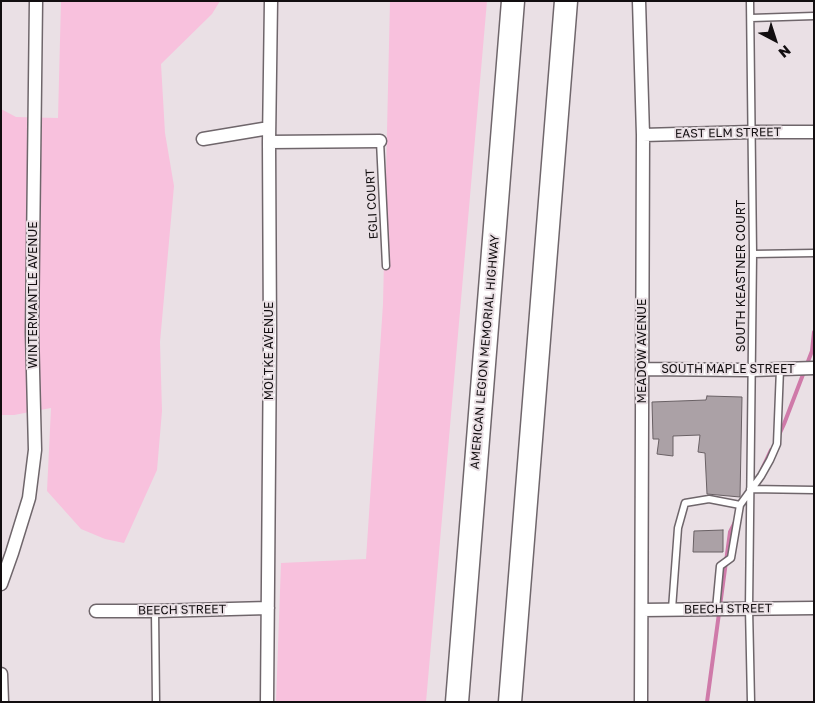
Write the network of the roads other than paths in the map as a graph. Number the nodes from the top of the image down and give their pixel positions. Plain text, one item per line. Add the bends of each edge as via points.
1 (36, 1) edge
2 (271, 1) edge
3 (513, 1) edge
4 (566, 1) edge
5 (639, 1) edge
6 (750, 1) edge
7 (814, 16) edge
8 (751, 18) junction
9 (269, 128) junction
10 (752, 132) junction
11 (814, 132) edge
12 (643, 135) junction
13 (203, 139) dead end
14 (380, 141) joint
15 (269, 142) junction
16 (814, 252) edge
17 (753, 254) junction
18 (386, 266) dead end
19 (814, 368) edge
20 (642, 369) junction
21 (780, 369) junction
22 (751, 370) junction
23 (750, 489) junction
24 (814, 490) edge
25 (740, 505) junction
26 (1, 584) edge
27 (268, 608) junction
28 (716, 608) junction
29 (749, 608) junction
30 (814, 608) edge
31 (672, 609) junction
32 (642, 610) junction
33 (96, 611) dead end
34 (155, 611) junction
35 (1, 674) edge
36 (2, 702) edge
37 (156, 702) edge
38 (267, 702) edge
39 (457, 702) edge
40 (510, 702) edge
41 (641, 702) edge
42 (751, 702) edge

1 - 26 street, WINTERMANTLE AVENUE via 32,322 35,450 29,498
2 - 9 street, MOLTKE AVENUE
3 - 39 highway, AMERICAN LEGION MEMORIAL HIGHWAY
4 - 40 highway
5 - 12 street, MEADOW AVENUE
6 - 8 lane, SOUTH KEASTNER COURT
7 - 8 lane
8 - 10 lane, SOUTH KEASTNER COURT
9 - 13 street
9 - 15 street, MOLTKE AVENUE
10 - 11 street, EAST ELM STREET
10 - 12 street, EAST ELM STREET
10 - 17 lane, SOUTH KEASTNER COURT
12 - 20 street, MEADOW AVENUE
14 - 15 street
14 - 18 lane, EGLI COURT
15 - 27 street, MOLTKE AVENUE
16 - 17 lane
17 - 22 lane, SOUTH KEASTNER COURT
19 - 21 street, SOUTH MAPLE STREET
20 - 22 street, SOUTH MAPLE STREET
20 - 32 street, MEADOW AVENUE
21 - 22 street, SOUTH MAPLE STREET
21 - 23 lane via 777,444 761,476
22 - 23 lane, SOUTH KEASTNER COURT
23 - 24 lane
23 - 25 lane
23 - 29 lane, SOUTH KEASTNER COURT
25 - 28 lane via 731,558 720,566
25 - 31 lane via 709,499 685,503 678,528
27 - 34 street, BEECH STREET
27 - 38 street, MOLTKE AVENUE
28 - 29 street, BEECH STREET
28 - 31 street, BEECH STREET
29 - 30 street, BEECH STREET
29 - 42 lane, SOUTH KEASTNER COURT
31 - 32 street, BEECH STREET
32 - 41 street, MEADOW AVENUE
33 - 34 street, BEECH STREET
34 - 37 lane
35 - 36 street

